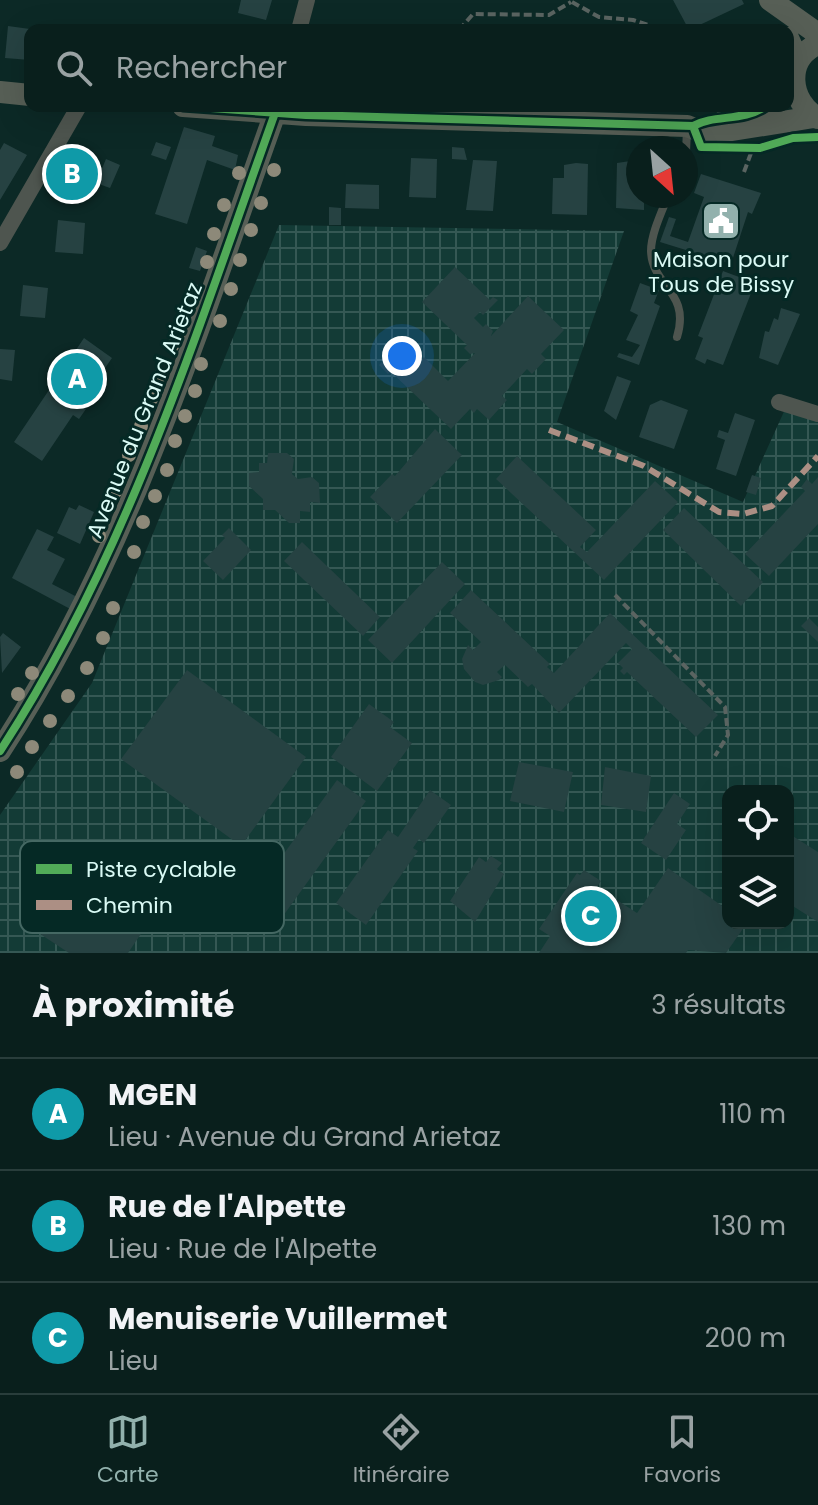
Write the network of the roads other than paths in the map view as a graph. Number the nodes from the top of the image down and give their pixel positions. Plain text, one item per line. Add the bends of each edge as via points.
1 (307, 0) edge
2 (301, 24) edge
3 (781, 24) edge
4 (818, 34) edge
5 (818, 44) edge
6 (794, 52) edge
7 (798, 61) junction
8 (794, 76) edge
9 (0, 92) edge
10 (794, 93) edge
11 (24, 94) edge
12 (76, 112) edge
13 (275, 112) edge
14 (328, 112) edge
15 (750, 112) edge
16 (816, 118) edge
17 (690, 126) junction
18 (688, 136) edge
19 (664, 208) edge
20 (0, 243) edge
21 (677, 337) dead end
22 (779, 402) dead end
23 (818, 414) edge
24 (0, 751) edge

1 - 2 street
3 - 4 main road via 770,0
5 - 7 main road
6 - 7 main road
7 - 8 main road
9 - 11 main road
10 - 16 main road
12 - 20 street
13 - 24 main road, Avenue du Grand Arietaz via 141,479 65,645
14 - 17 main road
15 - 17 main road
16 - 17 main road via 707,134
17 - 18 lane
19 - 21 lane via 651,249 659,274 680,305
22 - 23 street

